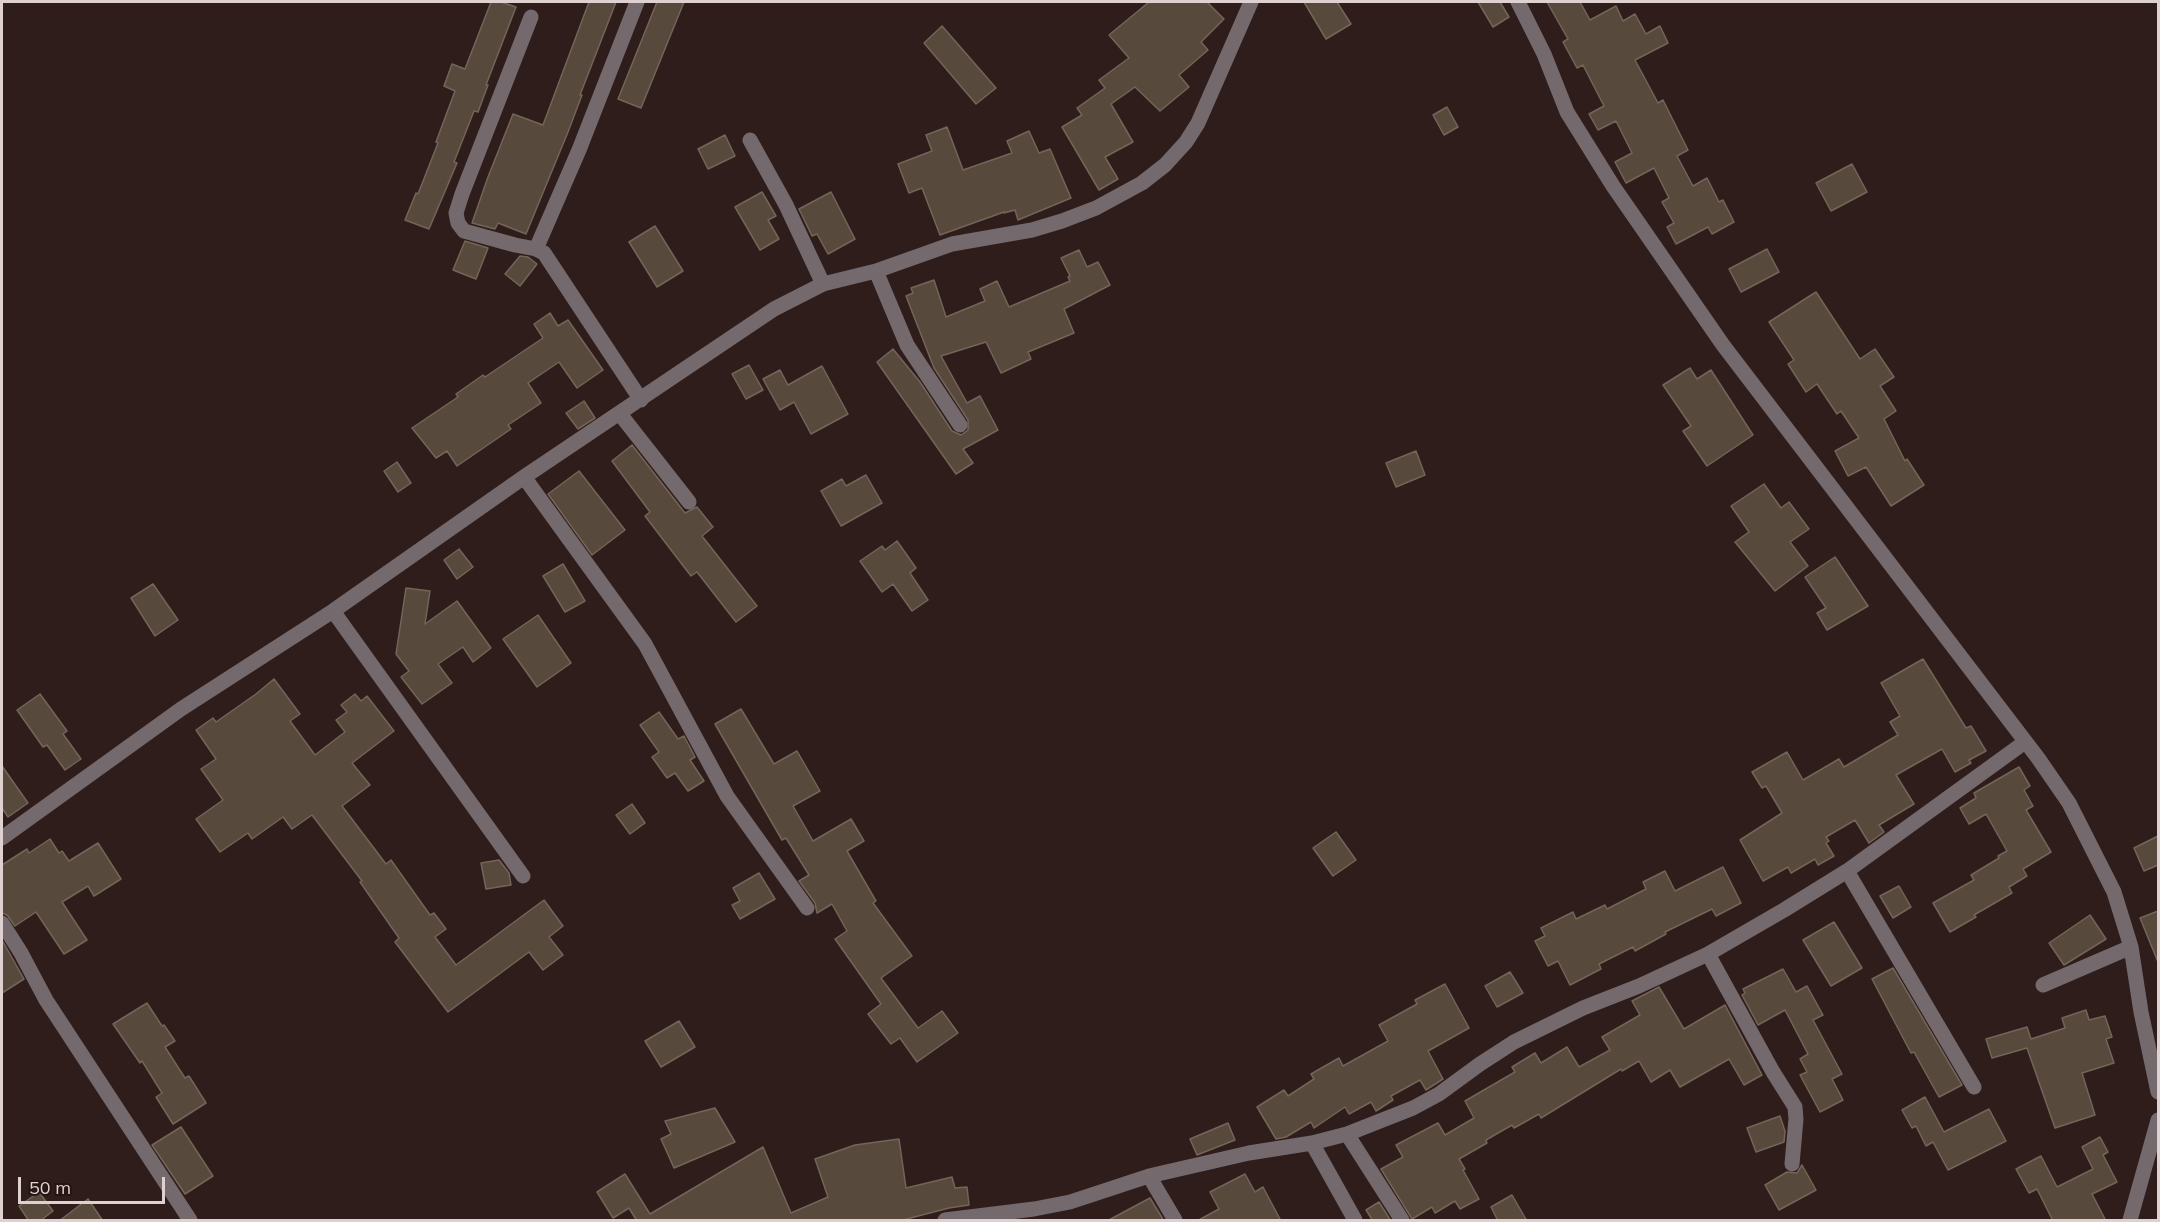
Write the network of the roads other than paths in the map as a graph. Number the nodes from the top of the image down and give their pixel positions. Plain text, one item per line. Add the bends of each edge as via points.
1 (637, 2) edge
2 (1251, 2) edge
3 (1518, 2) edge
4 (531, 17) dead end
5 (750, 140) dead end
6 (536, 249) junction
7 (876, 272) junction
8 (823, 284) junction
9 (641, 400) junction
10 (620, 414) junction
11 (960, 425) dead end
12 (524, 477) junction
13 (689, 502) dead end
14 (333, 611) junction
15 (2025, 742) junction
16 (2, 838) edge
17 (1847, 871) junction
18 (523, 876) dead end
19 (807, 908) dead end
20 (2, 923) edge
21 (2132, 947) junction
22 (1708, 954) junction
23 (2043, 985) dead end
24 (1974, 1087) dead end
25 (2158, 1092) edge
26 (2158, 1120) edge
27 (1347, 1134) junction
28 (1312, 1143) junction
29 (1792, 1164) dead end
30 (1149, 1176) junction
31 (190, 1221) edge
32 (945, 1221) edge
33 (1175, 1221) edge
34 (1355, 1221) edge
35 (1402, 1221) edge
36 (2130, 1221) edge

1 - 6 street
2 - 7 street via 1198,123 1165,165 1142,183 1062,221 952,244
3 - 15 street via 1567,112 1612,186 1723,345
4 - 6 street via 456,213 464,231
5 - 8 street
6 - 9 street via 552,265
7 - 8 street
7 - 11 street via 907,345
8 - 9 street via 774,309
9 - 10 street
10 - 12 street
10 - 13 street
12 - 14 street
12 - 19 street via 645,644 727,796
14 - 16 street via 181,709
14 - 18 street
15 - 17 street
15 - 21 street via 2069,803 2095,852 2114,892
17 - 22 street
17 - 24 street
20 - 31 street via 46,1000
21 - 23 street
21 - 25 street
22 - 27 street via 1551,1023 1480,1064 1439,1094
22 - 29 street via 1795,1107
26 - 36 street
27 - 28 street
27 - 35 street
28 - 30 street
28 - 34 street
30 - 32 street via 1070,1202
30 - 33 street

